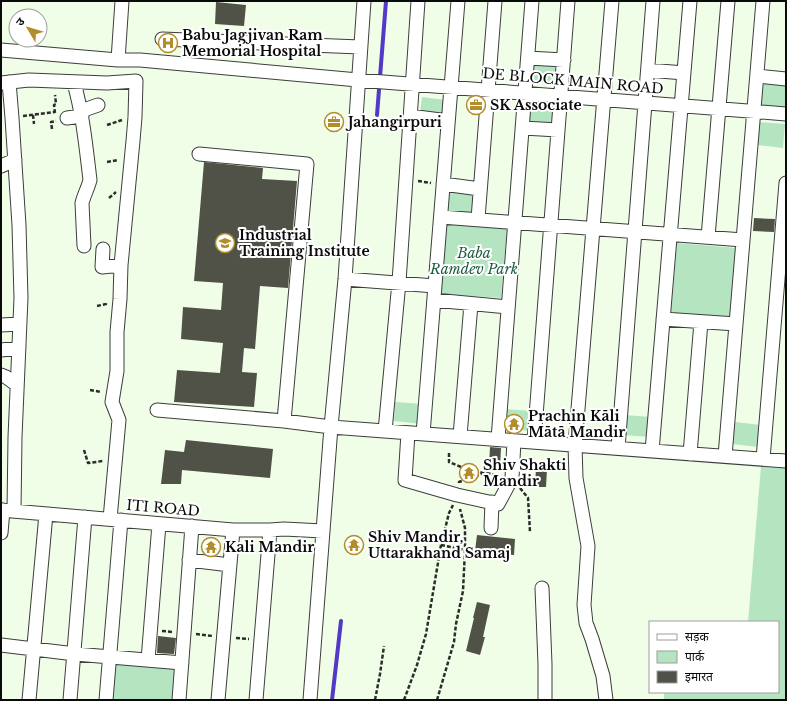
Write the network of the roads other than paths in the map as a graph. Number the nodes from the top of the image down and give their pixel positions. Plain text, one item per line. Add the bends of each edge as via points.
1 (122, 1) edge
2 (364, 1) edge
3 (418, 1) edge
4 (458, 1) edge
5 (495, 1) edge
6 (532, 1) edge
7 (568, 1) edge
8 (612, 1) edge
9 (653, 1) edge
10 (690, 1) edge
11 (728, 1) edge
12 (763, 1) edge
13 (162, 39) dead end
14 (360, 47) junction
15 (1, 50) edge
16 (528, 58) junction
17 (118, 60) junction
18 (564, 60) junction
19 (648, 70) junction
20 (684, 73) junction
21 (757, 76) junction
22 (786, 79) edge
23 (358, 80) junction
24 (5, 82) edge
25 (74, 82) junction
26 (411, 84) junction
27 (451, 87) junction
28 (488, 90) junction
29 (525, 93) junction
30 (561, 96) junction
31 (604, 100) junction
32 (645, 103) junction
33 (86, 106) junction
34 (681, 106) junction
35 (719, 109) junction
36 (754, 111) junction
37 (786, 114) edge
38 (410, 116) junction
39 (59, 117) road end
40 (448, 121) junction
41 (9, 125) edge
42 (522, 128) junction
43 (558, 130) junction
44 (199, 154) dead end
45 (15, 160) junction
46 (1, 166) edge
47 (786, 183) edge
48 (443, 184) junction
49 (480, 189) junction
50 (441, 217) junction
51 (478, 220) junction
52 (515, 222) junction
53 (551, 225) junction
54 (593, 228) junction
55 (635, 232) junction
56 (670, 235) junction
57 (708, 237) junction
58 (743, 240) junction
59 (84, 246) dead end
60 (103, 249) dead end
61 (121, 265) junction
62 (345, 279) junction
63 (399, 282) junction
64 (435, 286) junction
65 (434, 300) junction
66 (471, 304) junction
67 (508, 307) junction
68 (663, 319) junction
69 (701, 322) junction
70 (20, 324) junction
71 (736, 324) junction
72 (1, 325) edge
73 (19, 348) junction
74 (1, 350) edge
75 (1, 375) edge
76 (18, 385) junction
77 (157, 410) dead end
78 (284, 421) junction
79 (331, 427) junction
80 (385, 431) junction
81 (408, 433) junction
82 (423, 434) junction
83 (460, 436) junction
84 (498, 439) junction
85 (514, 441) junction
86 (534, 442) junction
87 (575, 445) junction
88 (618, 448) junction
89 (652, 451) junction
90 (690, 454) junction
91 (725, 456) junction
92 (762, 459) junction
93 (786, 461) edge
94 (492, 502) junction
95 (6, 510) edge
96 (46, 514) junction
97 (85, 517) junction
98 (116, 520) junction
99 (159, 524) junction
100 (192, 526) junction
101 (491, 528) dead end
102 (233, 530) junction
103 (270, 530) junction
104 (323, 531) junction
105 (1, 533) edge
106 (189, 560) junction
107 (230, 565) junction
108 (542, 588) dead end
109 (1, 645) edge
110 (34, 649) junction
111 (75, 654) junction
112 (110, 657) junction
113 (148, 660) junction
114 (182, 663) junction
115 (29, 700) edge
116 (70, 700) edge
117 (106, 700) edge
118 (179, 700) edge
119 (218, 700) edge
120 (256, 700) edge
121 (310, 700) edge
122 (545, 700) edge
123 (606, 700) edge

1 - 17 street
2 - 14 street
3 - 26 street
4 - 27 street
5 - 28 street
6 - 16 street
7 - 18 street
8 - 31 street
9 - 19 street
10 - 20 street
11 - 35 street
12 - 21 street
13 - 14 street
14 - 23 street
15 - 17 street, DE BLOCK MAIN ROAD
16 - 18 street
16 - 29 street
17 - 23 street, DE BLOCK MAIN ROAD
18 - 30 street
19 - 20 street
19 - 32 street
20 - 34 street
21 - 22 street
21 - 36 street
23 - 26 street, DE BLOCK MAIN ROAD
23 - 62 street
24 - 25 street
24 - 41 street
25 - 33 street
25 - 61 street via 107,86 136,81
26 - 27 street, DE BLOCK MAIN ROAD
26 - 38 street
27 - 28 street, DE BLOCK MAIN ROAD
27 - 40 street
28 - 29 street, DE BLOCK MAIN ROAD
28 - 49 street
29 - 30 street, DE BLOCK MAIN ROAD
29 - 42 street
30 - 31 street, DE BLOCK MAIN ROAD
30 - 43 street
31 - 32 street, DE BLOCK MAIN ROAD
31 - 54 street
32 - 34 street, DE BLOCK MAIN ROAD
32 - 55 street
33 - 39 street
33 - 59 street via 90,180 82,203
34 - 35 street, DE BLOCK MAIN ROAD
34 - 56 street
35 - 36 street, DE BLOCK MAIN ROAD
35 - 57 street
36 - 37 street, DE BLOCK MAIN ROAD
36 - 58 street
38 - 40 street
38 - 63 street
40 - 48 street
41 - 45 street
42 - 43 street
42 - 52 street
43 - 53 street
44 - 78 street via 306,164
45 - 46 street
45 - 70 street via 19,225
47 - 92 street
48 - 49 street
48 - 50 street
49 - 51 street
50 - 51 street
50 - 64 street
51 - 52 street
52 - 53 street
52 - 67 street
53 - 54 street
53 - 86 street
54 - 55 street
54 - 87 street
55 - 56 street
55 - 88 street
56 - 57 street
56 - 68 street
57 - 58 street
58 - 71 street
60 - 61 street via 102,267
61 - 98 street via 117,371 112,402 119,420
62 - 63 street
62 - 79 street
63 - 64 street
63 - 80 street
64 - 65 street
65 - 66 street
65 - 82 street
66 - 67 street
66 - 83 street
67 - 84 street
68 - 69 street
68 - 89 street
69 - 71 street
69 - 90 street
70 - 72 street
70 - 73 street
71 - 91 street
73 - 74 street
73 - 76 street
75 - 76 street
76 - 95 street
77 - 78 street
78 - 79 street
79 - 80 street
79 - 104 street
80 - 81 street
81 - 82 street
81 - 94 street via 405,480
82 - 83 street
83 - 84 street
84 - 85 street
85 - 86 street
85 - 94 street via 498,504
86 - 87 street
87 - 88 street
87 - 123 street via 576,478 588,546 584,605 586,623 603,676
88 - 89 street
89 - 90 street
90 - 91 street
91 - 92 street
92 - 93 street
94 - 101 street
95 - 96 street, ITI ROAD
95 - 105 street
96 - 97 street, ITI ROAD
96 - 110 street
97 - 98 street, ITI ROAD
97 - 111 street
98 - 99 street, ITI ROAD
98 - 112 street
99 - 100 street, ITI ROAD
99 - 113 street
100 - 102 street, ITI ROAD
100 - 106 street
102 - 103 street, ITI ROAD
102 - 107 street
103 - 104 street, ITI ROAD
103 - 120 street
104 - 121 street
106 - 107 street
106 - 114 street
107 - 119 street
108 - 122 street
109 - 110 street
110 - 111 street
110 - 115 street
111 - 112 street
111 - 116 street
112 - 113 street
112 - 117 street
113 - 114 street
114 - 118 street

